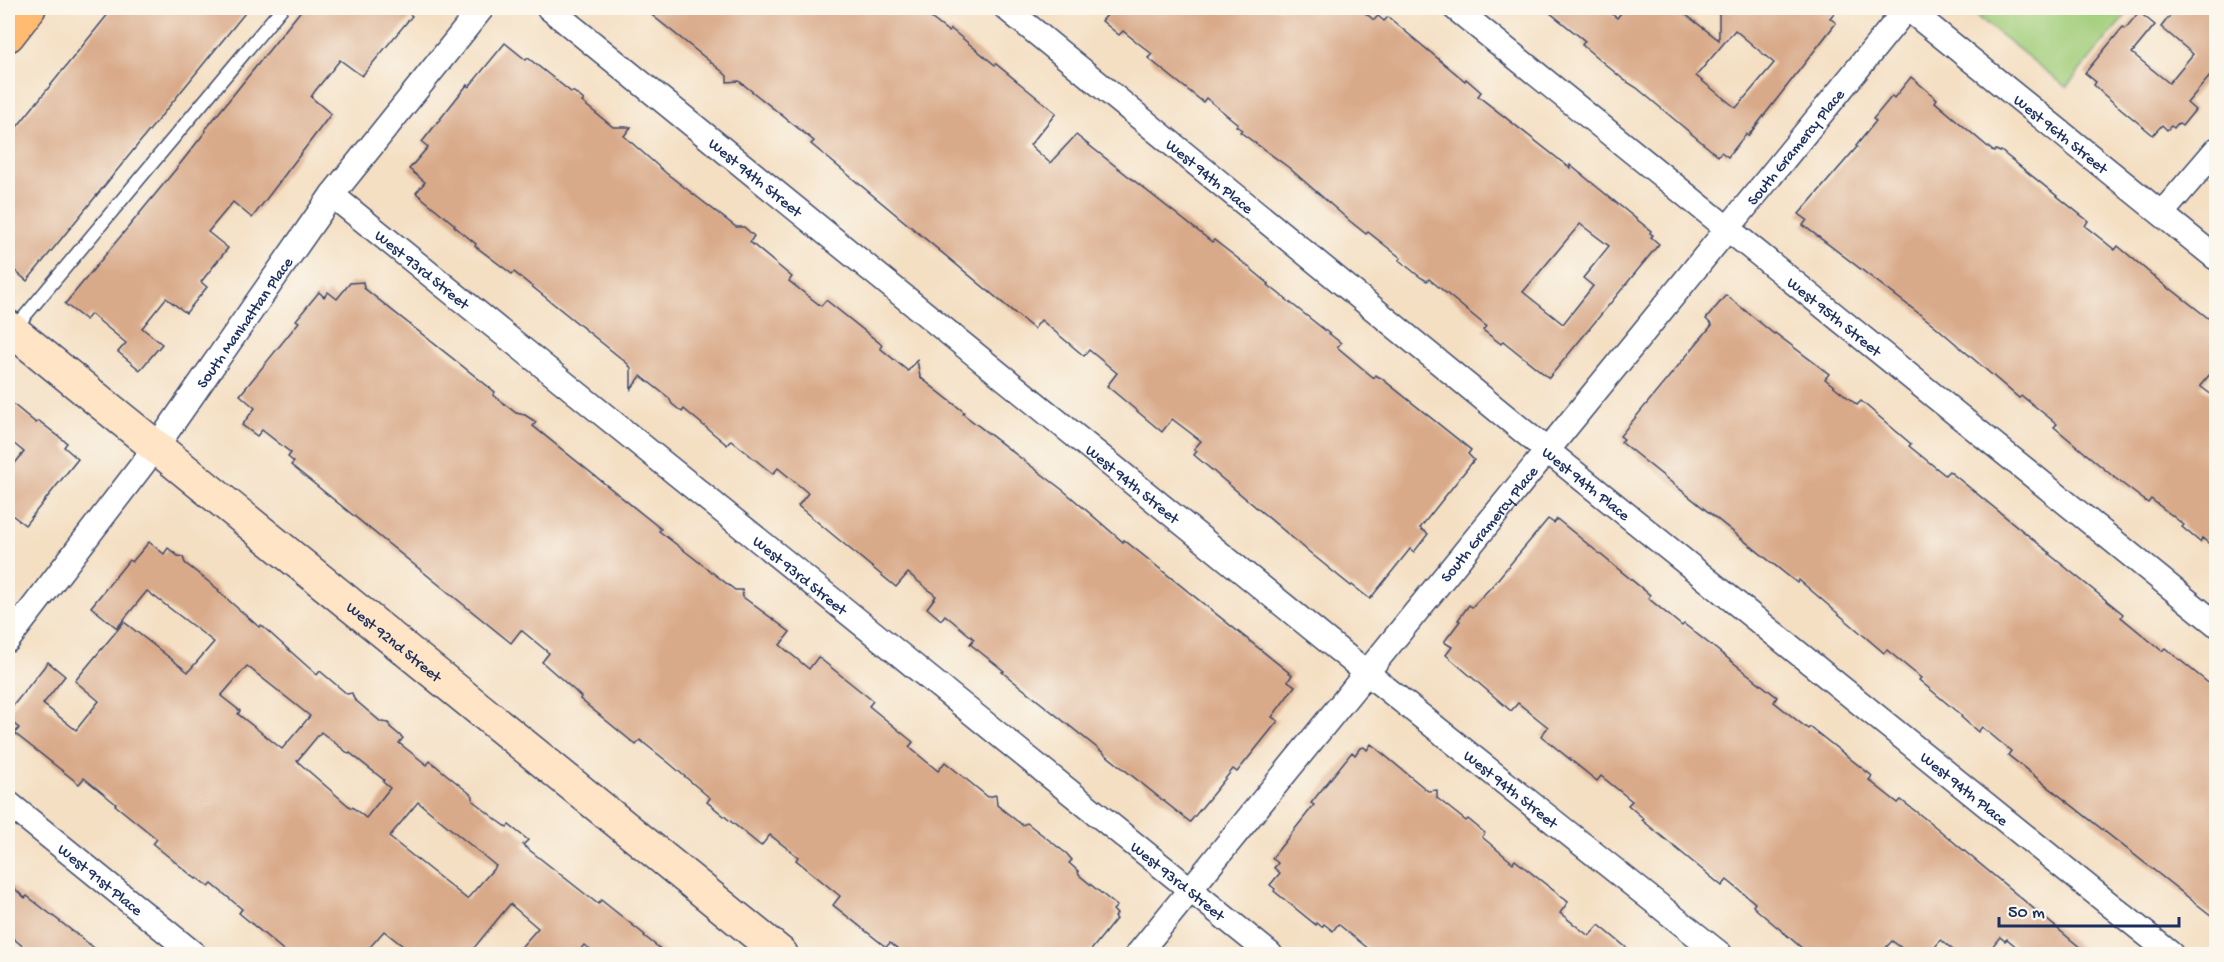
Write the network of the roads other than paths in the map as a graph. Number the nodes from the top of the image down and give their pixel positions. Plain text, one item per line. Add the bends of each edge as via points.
1 (29, 8) edge
2 (282, 8) edge
3 (482, 8) edge
4 (549, 8) edge
5 (1006, 8) edge
6 (1455, 8) edge
7 (1907, 8) edge
8 (8, 35) edge
9 (2217, 150) edge
10 (332, 195) junction
11 (2162, 213) junction
12 (1727, 229) junction
13 (2217, 258) edge
14 (9, 332) edge
15 (156, 447) junction
16 (1547, 451) junction
17 (2217, 624) edge
18 (8, 640) edge
19 (1367, 673) junction
20 (8, 803) edge
21 (1191, 890) junction
22 (194, 954) edge
23 (781, 954) edge
24 (1138, 954) edge
25 (1270, 954) edge
26 (1720, 954) edge
27 (2171, 954) edge

1 - 8 main road
2 - 14 lane
3 - 10 street, South Manhattan Place
4 - 19 street, West 94th Street
5 - 16 street, West 94th Place
6 - 12 street, West 95th Street
7 - 11 street, West 96th Street
7 - 12 street, South Gramercy Place
9 - 11 street
10 - 15 street, South Manhattan Place
10 - 21 street, West 93rd Street
11 - 13 street, West 96th Street
12 - 16 street, South Gramercy Place
12 - 17 street, West 95th Street
14 - 15 street, West 92nd Street
15 - 18 street, South Manhattan Place
15 - 23 street, West 92nd Street
16 - 19 street, South Gramercy Place
16 - 27 street, West 94th Place
19 - 21 street, South Gramercy Place
19 - 26 street, West 94th Street
20 - 22 street, West 91st Place
21 - 24 street, South Gramercy Place
21 - 25 street, West 93rd Street

